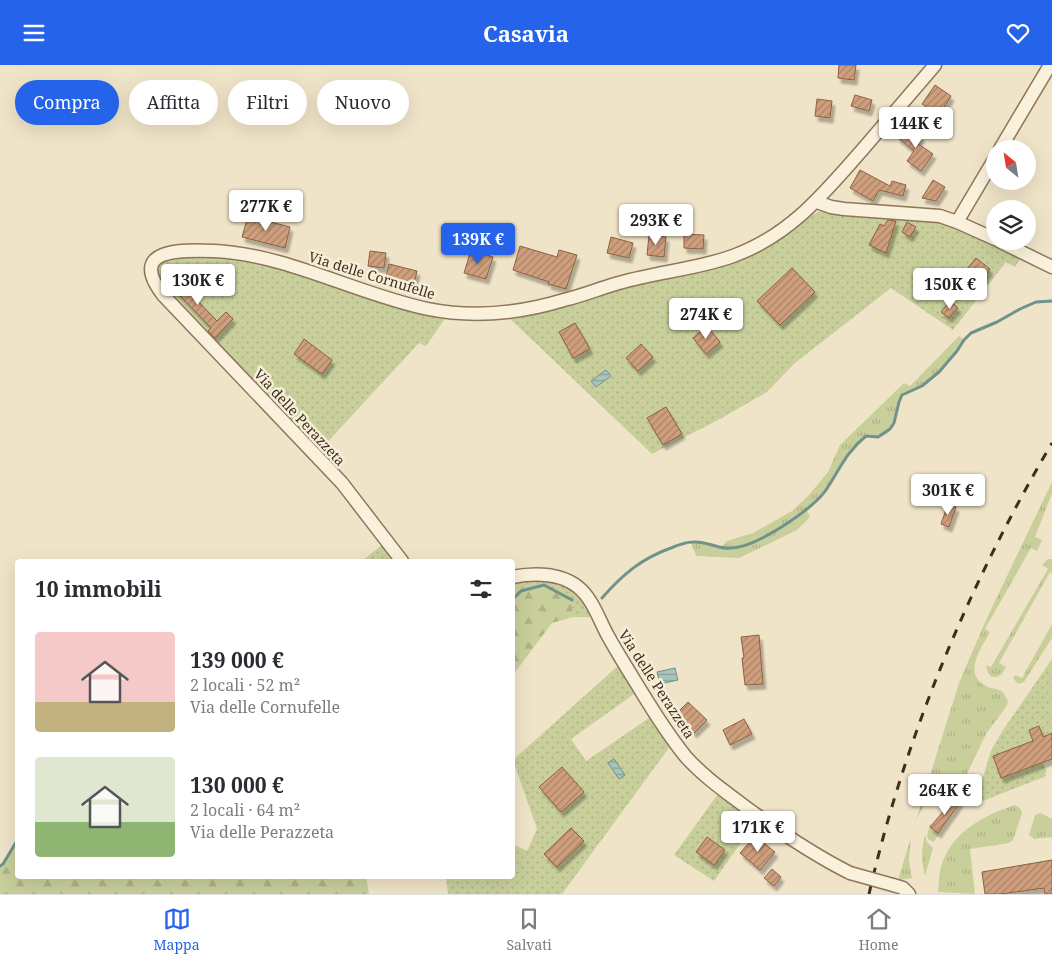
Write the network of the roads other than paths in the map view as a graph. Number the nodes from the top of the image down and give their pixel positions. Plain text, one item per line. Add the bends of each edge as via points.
1 (935, 65) edge
2 (1050, 65) edge
3 (1005, 140) edge
4 (986, 173) edge
5 (817, 201) junction
6 (957, 222) junction
7 (986, 235) edge
8 (1017, 250) edge
9 (1052, 267) edge
10 (168, 300) joint
11 (400, 559) edge
12 (515, 577) edge
13 (909, 894) edge

1 - 5 street, Via delle Cornufelle
2 - 3 street
4 - 6 street
5 - 6 street via 835,208 933,214
5 - 10 street, Via delle Cornufelle via 772,237 732,256 516,311 470,313 427,309 260,257 205,251 174,251 155,261 151,274
6 - 7 street
8 - 9 street
10 - 11 street, Via delle Perazzeta via 342,483
12 - 13 street, Via delle Perazzeta, bridge via 549,575 581,589 670,736 718,786 810,851 850,873 903,888

